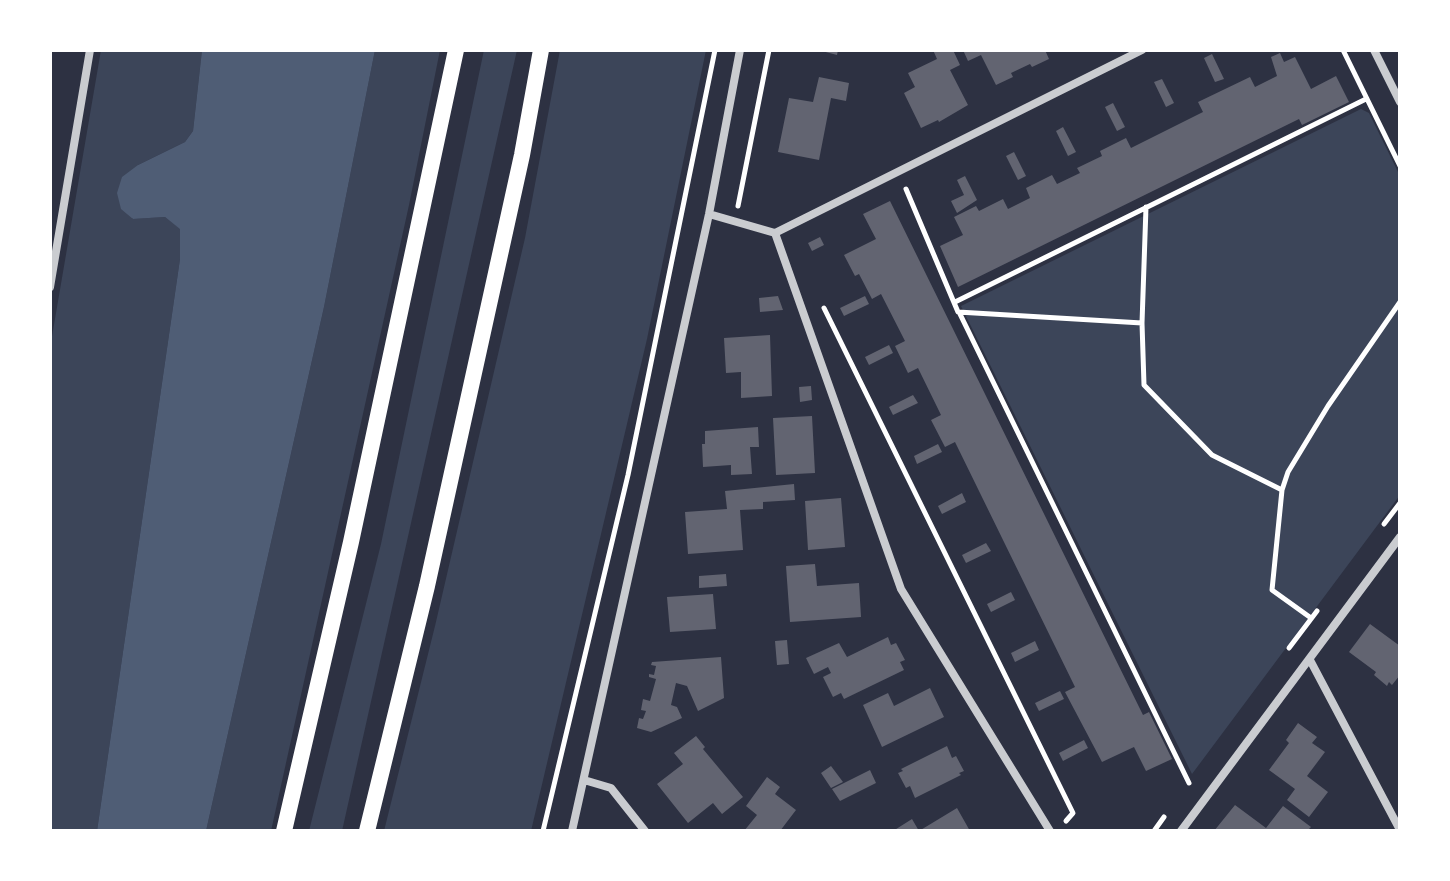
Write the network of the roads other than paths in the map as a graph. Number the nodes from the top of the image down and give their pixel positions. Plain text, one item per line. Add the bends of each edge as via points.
1 (90, 50) edge
2 (456, 50) edge
3 (541, 50) edge
4 (740, 50) edge
5 (1142, 50) edge
6 (1374, 50) edge
7 (1400, 102) edge
8 (709, 214) junction
9 (775, 233) junction
10 (50, 287) edge
11 (1400, 537) edge
12 (1310, 660) junction
13 (584, 780) junction
14 (1400, 830) edge
15 (284, 831) edge
16 (367, 831) edge
17 (572, 831) edge
18 (645, 831) edge
19 (1050, 831) edge
20 (1181, 831) edge

1 - 10 street
2 - 15 main road
3 - 16 main road via 427,586
4 - 8 street
5 - 9 street
6 - 7 street
8 - 9 street
8 - 13 street
9 - 19 street via 901,589
11 - 12 street
12 - 14 street
12 - 20 street
13 - 17 street
13 - 18 street via 611,788

